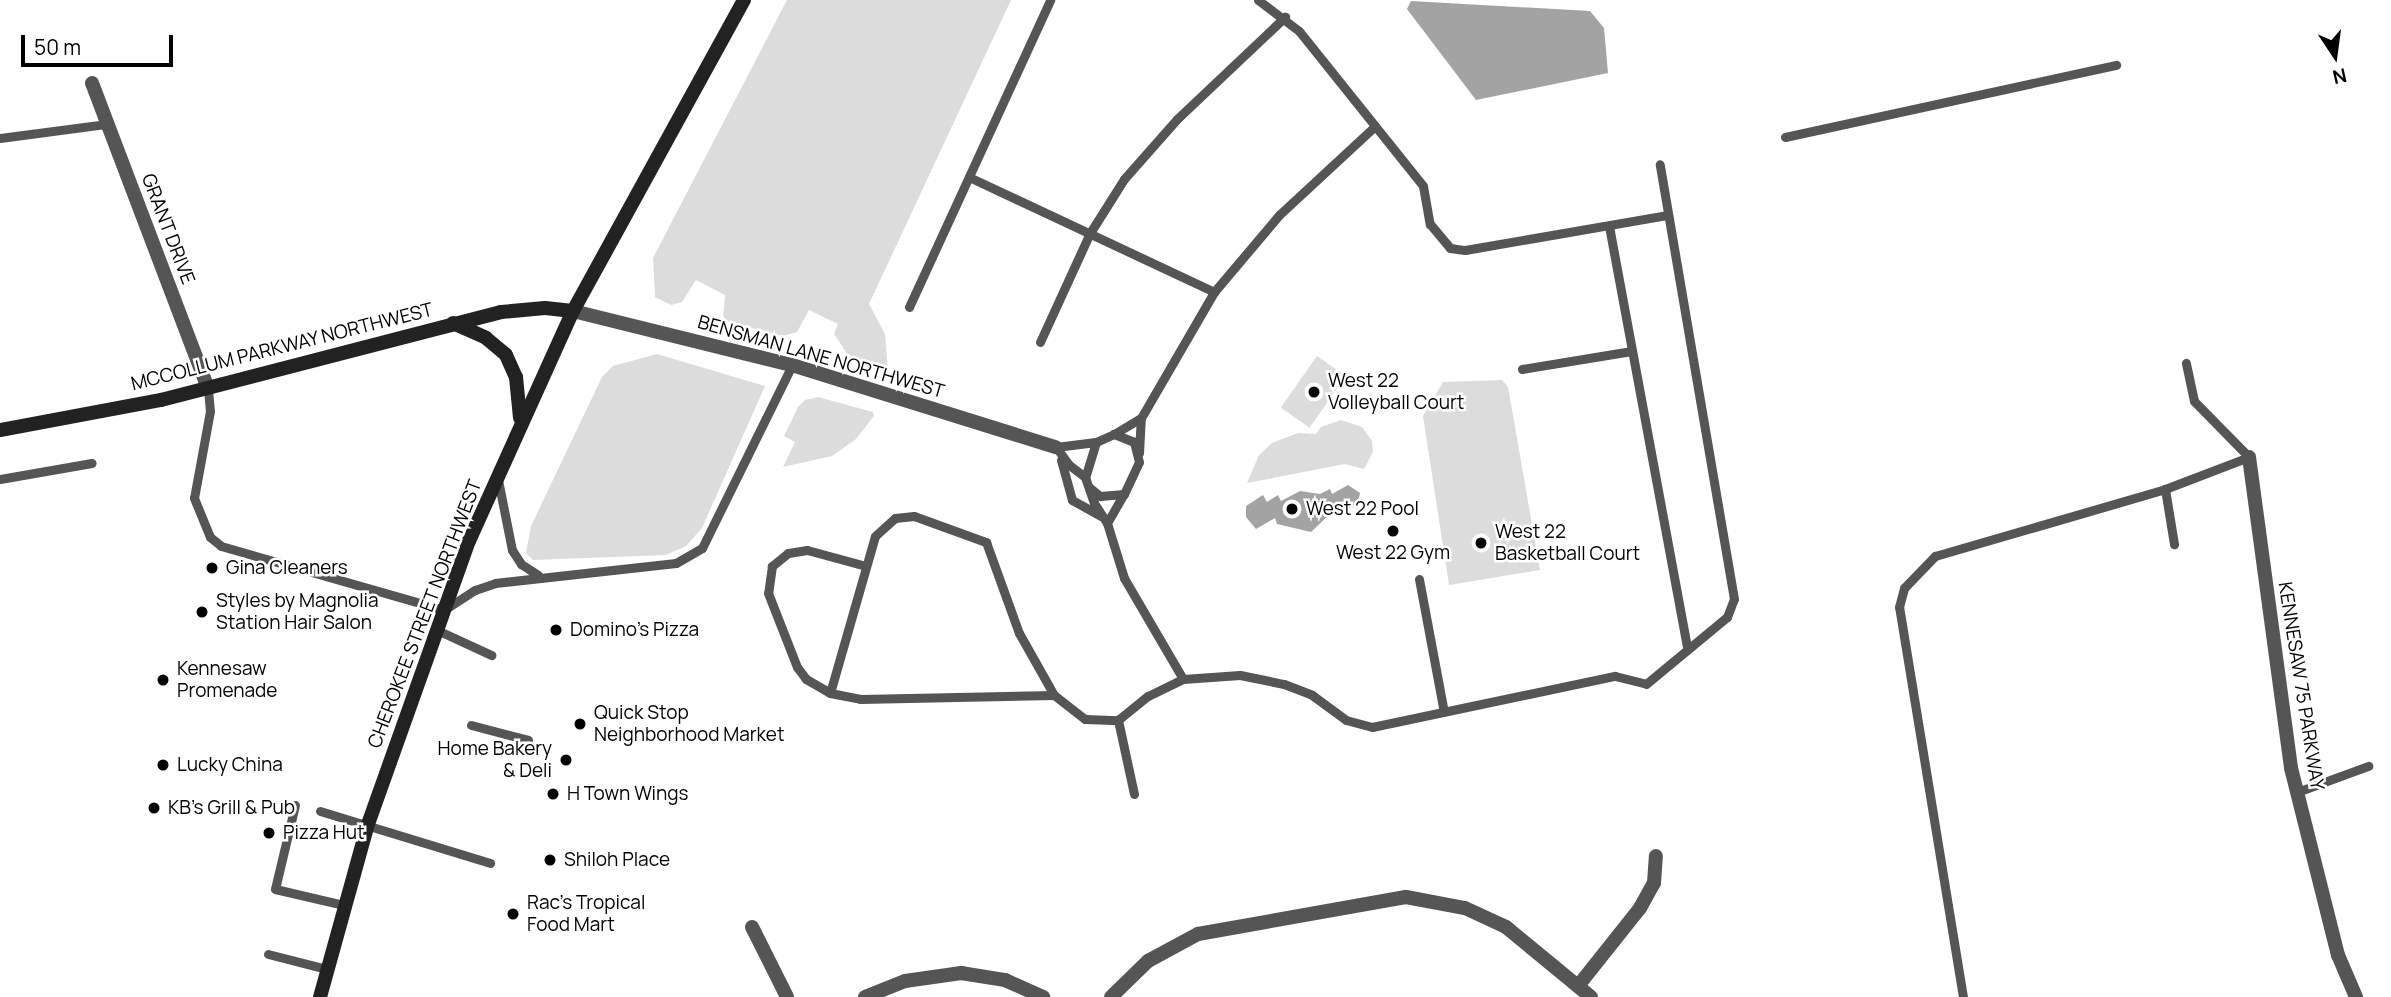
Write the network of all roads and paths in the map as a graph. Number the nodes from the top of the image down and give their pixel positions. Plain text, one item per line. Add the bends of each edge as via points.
1 (744, 0) edge
2 (1050, 0) edge
3 (1258, 0) edge
4 (1285, 17) junction
5 (2116, 65) dead end
6 (92, 83) dead end
7 (107, 124) junction
8 (1375, 127) junction
9 (1785, 137) dead end
10 (0, 138) edge
11 (1660, 164) dead end
12 (969, 177) junction
13 (1668, 215) junction
14 (1609, 226) junction
15 (1090, 233) junction
16 (1214, 292) junction
17 (909, 307) dead end
18 (573, 311) junction
19 (453, 323) junction
20 (1040, 342) dead end
21 (1632, 351) junction
22 (2186, 363) dead end
23 (792, 365) junction
24 (1522, 369) dead end
25 (208, 389) junction
26 (1141, 418) junction
27 (520, 421) junction
28 (0, 430) edge
29 (1114, 434) junction
30 (1096, 442) junction
31 (1058, 451) junction
32 (1139, 453) junction
33 (2249, 457) junction
34 (92, 463) dead end
35 (498, 475) junction
36 (1085, 477) junction
37 (0, 479) edge
38 (1090, 488) junction
39 (2165, 489) junction
40 (1124, 494) junction
41 (1104, 519) junction
42 (2174, 544) dead end
43 (866, 566) junction
44 (539, 575) junction
45 (1419, 579) dead end
46 (444, 610) junction
47 (437, 630) junction
48 (1687, 648) junction
49 (491, 655) dead end
50 (1183, 679) junction
51 (830, 693) junction
52 (1054, 695) junction
53 (1444, 712) junction
54 (1118, 720) junction
55 (471, 726) dead end
56 (528, 740) dead end
57 (2368, 766) dead end
58 (2297, 792) junction
59 (1134, 794) dead end
60 (295, 804) dead end
61 (320, 811) dead end
62 (367, 827) junction
63 (1656, 856) dead end
64 (490, 863) dead end
65 (344, 905) junction
66 (752, 927) dead end
67 (268, 954) dead end
68 (327, 968) junction
69 (1578, 986) junction
70 (320, 997) edge
71 (787, 997) edge
72 (865, 997) edge
73 (1043, 997) edge
74 (1111, 997) edge
75 (1591, 997) edge
76 (1963, 997) edge
77 (2356, 997) edge

1 - 18 main road, CHEROKEE STREET NORTHWEST
2 - 12 lane
3 - 4 lane
4 - 8 lane
4 - 15 lane via 1177,119 1124,179
5 - 9 lane
6 - 7 street, GRANT DRIVE
7 - 10 lane
7 - 25 street, GRANT DRIVE
8 - 14 lane via 1423,186 1430,224 1450,248 1465,250
8 - 16 lane via 1279,215
11 - 13 lane
12 - 15 lane
12 - 17 lane
13 - 14 lane
13 - 48 lane via 1734,599 1727,617
14 - 21 lane
15 - 16 lane
15 - 20 lane
16 - 26 lane
18 - 19 main road, MCCOLLUM PARKWAY NORTHWEST via 522,309
18 - 23 street, BENSMAN LANE NORTHWEST
18 - 27 main road, CHEROKEE STREET NORTHWEST
19 - 25 main road, MCCOLLUM PARKWAY NORTHWEST
19 - 27 main road via 486,338 506,355 516,377
21 - 24 lane
21 - 48 lane
22 - 33 lane via 2194,401
23 - 31 street, BENSMAN LANE NORTHWEST
23 - 44 lane via 702,548 676,563
25 - 28 main road, MCCOLLUM PARKWAY NORTHWEST
25 - 46 lane via 210,411 194,498 210,537 221,545
26 - 29 lane
26 - 32 lane
27 - 35 main road, CHEROKEE STREET NORTHWEST
29 - 30 lane
29 - 32 lane via 1134,442
30 - 31 lane
30 - 36 lane
31 - 36 lane
31 - 41 lane via 1072,500
32 - 40 lane
33 - 39 lane
33 - 58 street, KENNESAW 75 PARKWAY
34 - 37 lane
35 - 44 lane via 512,550 526,569
35 - 46 main road, CHEROKEE STREET NORTHWEST
36 - 38 lane
38 - 40 lane via 1100,496
38 - 41 lane
39 - 42 lane
39 - 76 lane via 1935,556 1904,589 1899,607
40 - 41 lane
41 - 50 lane via 1124,578
43 - 51 lane
43 - 51 lane via 797,551 778,558 768,579 773,610 797,667 806,679
43 - 52 lane via 875,536 895,518 914,516 979,536 993,551 1009,610
44 - 46 lane via 475,590
45 - 53 lane
46 - 47 main road, CHEROKEE STREET NORTHWEST
47 - 49 lane
47 - 62 main road, CHEROKEE STREET NORTHWEST
48 - 53 lane via 1646,684 1615,676
50 - 53 lane via 1240,675 1284,684 1312,695 1358,725
50 - 54 lane via 1148,696
51 - 52 lane via 893,701
52 - 54 lane via 1085,719
54 - 59 lane
55 - 56 lane
57 - 58 lane
58 - 77 street, KENNESAW 75 PARKWAY via 2338,955
60 - 65 lane via 275,888
61 - 62 lane
62 - 64 lane
62 - 65 main road, CHEROKEE STREET NORTHWEST
63 - 69 street via 1654,883 1640,908
65 - 68 main road, CHEROKEE STREET NORTHWEST
66 - 71 street
67 - 68 lane
68 - 70 main road, CHEROKEE STREET NORTHWEST
69 - 74 street via 1506,927 1465,908 1406,897 1198,934 1148,961
69 - 75 street
72 - 73 street via 905,981 961,973 1005,980

